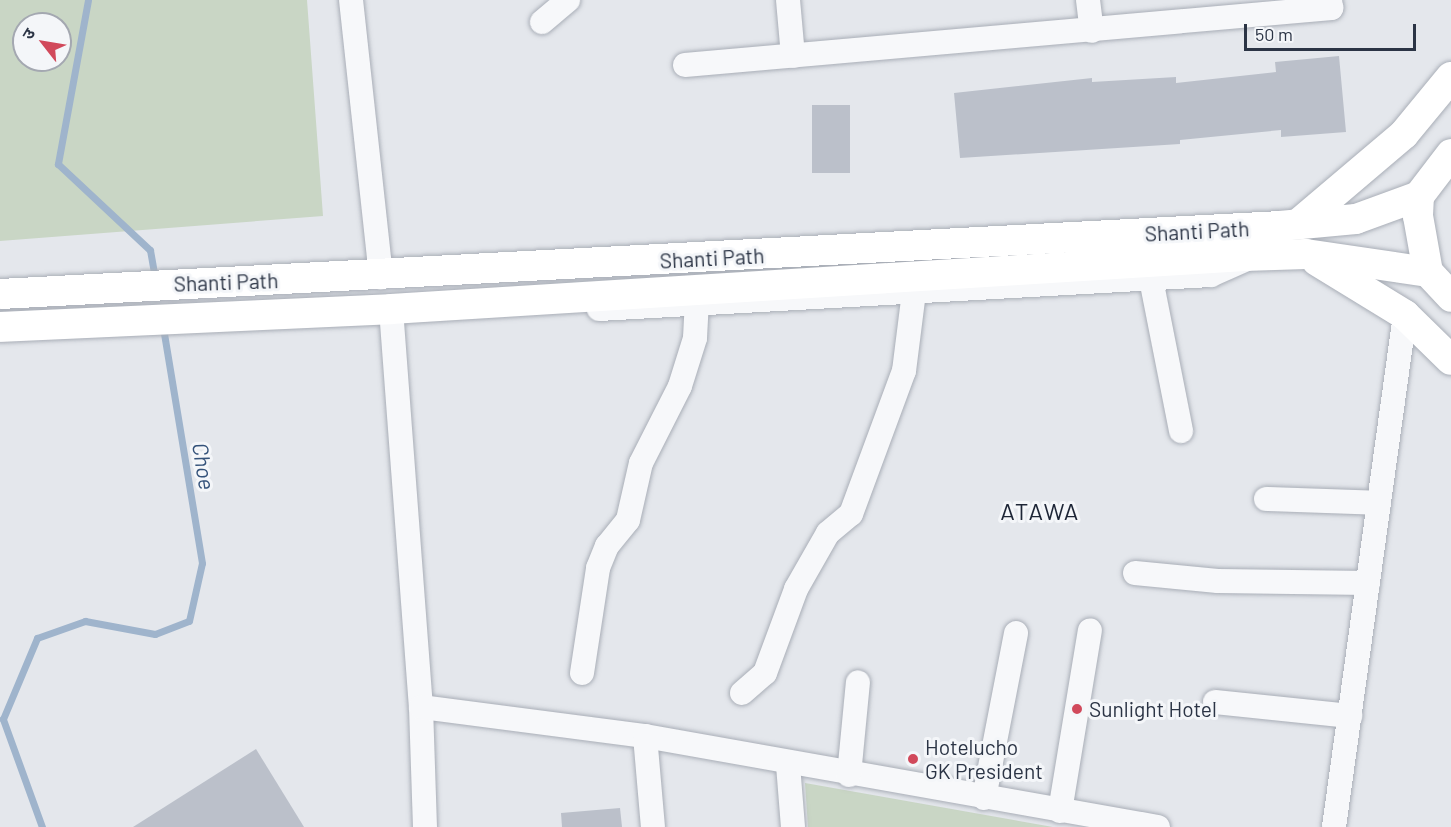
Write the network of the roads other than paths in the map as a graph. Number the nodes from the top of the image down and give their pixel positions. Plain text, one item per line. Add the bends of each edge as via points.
1 (351, 0) edge
2 (568, 0) edge
3 (788, 0) edge
4 (1088, 0) edge
5 (1330, 0) edge
6 (542, 22) dead end
7 (1092, 31) junction
8 (793, 56) junction
9 (685, 65) dead end
10 (1451, 77) edge
11 (1451, 154) edge
12 (1419, 196) junction
13 (1298, 224) junction
14 (1306, 254) junction
15 (1252, 256) junction
16 (1428, 272) junction
17 (381, 277) junction
18 (1151, 279) junction
19 (914, 292) junction
20 (0, 294) edge
21 (1451, 297) edge
22 (569, 298) junction
23 (697, 305) junction
24 (391, 309) junction
25 (1405, 315) junction
26 (0, 327) edge
27 (1451, 360) edge
28 (1180, 431) dead end
29 (1266, 499) dead end
30 (1379, 503) junction
31 (1135, 573) dead end
32 (1368, 583) junction
33 (1090, 630) dead end
34 (1017, 633) dead end
35 (582, 673) dead end
36 (858, 682) dead end
37 (741, 693) dead end
38 (1215, 702) dead end
39 (421, 707) junction
40 (1350, 716) junction
41 (645, 736) junction
42 (789, 765) junction
43 (849, 775) junction
44 (984, 798) junction
45 (1060, 811) junction
46 (424, 827) edge
47 (652, 827) edge
48 (793, 827) edge
49 (1158, 827) edge
50 (1334, 827) edge

1 - 17 street
2 - 6 street
3 - 8 street
4 - 7 street
5 - 7 street via 1331,8
7 - 8 street
8 - 9 street
10 - 13 main road via 1404,134
11 - 12 main road
12 - 13 main road, Shanti Path via 1356,219
12 - 16 main road via 1422,255
13 - 17 main road, Shanti Path
14 - 15 main road, Shanti Path
14 - 16 main road, Shanti Path
14 - 25 main road
15 - 18 street via 1212,275
15 - 22 main road, Shanti Path
16 - 21 main road
17 - 20 main road, Shanti Path
18 - 19 street
18 - 28 street
19 - 23 street
19 - 37 street via 904,371 851,514 828,533 796,589 765,673
22 - 23 street via 601,310
22 - 24 main road, Shanti Path
23 - 35 street via 695,338 680,386 641,463 628,520 607,546 598,568
24 - 26 main road, Shanti Path
24 - 39 street
25 - 27 main road
25 - 30 street
29 - 30 street
30 - 32 street
31 - 32 street via 1218,581
32 - 40 street
33 - 45 street
34 - 44 street
36 - 43 street
38 - 40 street
39 - 41 street
39 - 46 street
40 - 50 street
41 - 42 street
41 - 47 street
42 - 43 street
42 - 48 street
43 - 44 street
44 - 45 street
45 - 49 street

